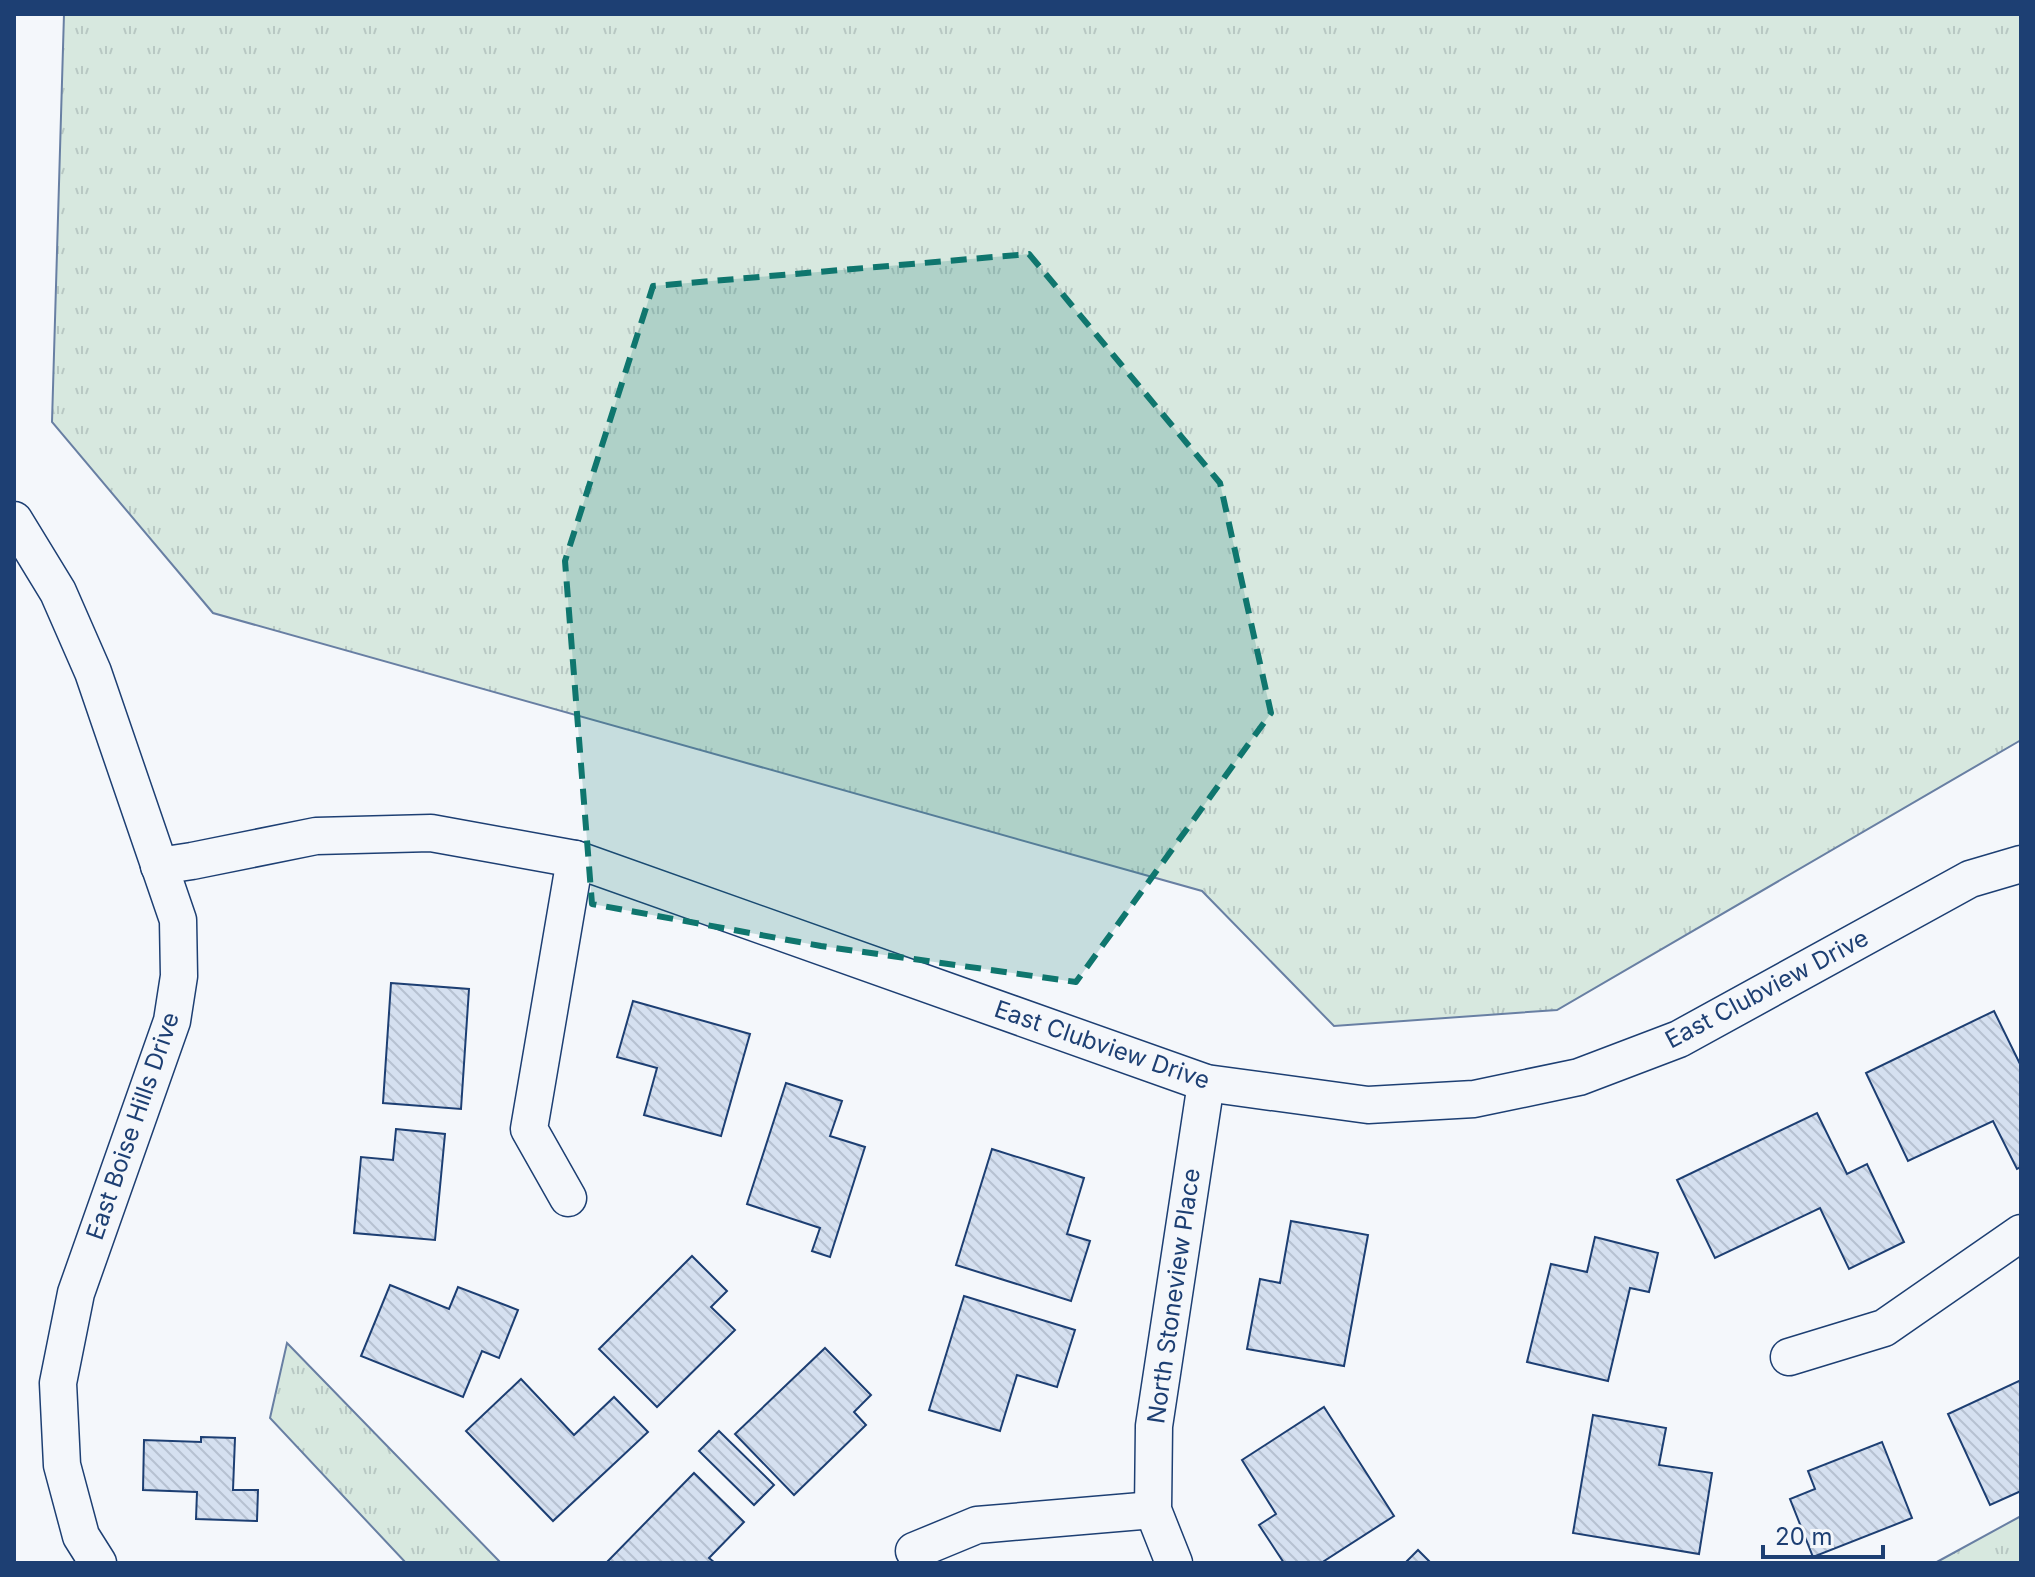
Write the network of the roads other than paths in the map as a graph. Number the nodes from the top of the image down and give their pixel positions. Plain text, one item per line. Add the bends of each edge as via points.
1 (14, 520) edge
2 (575, 859) junction
3 (2021, 864) edge
4 (159, 866) junction
5 (1206, 1083) junction
6 (568, 1198) dead end
7 (2021, 1233) edge
8 (1789, 1357) dead end
9 (1153, 1510) junction
10 (914, 1551) dead end
11 (98, 1563) edge
12 (1174, 1563) edge

1 - 4 street, East Boise Hills Drive via 58,592 93,672
2 - 4 street, East Clubview Drive via 431,833 316,836
2 - 5 street, East Clubview Drive
2 - 6 street via 529,1129
3 - 5 street, East Clubview Drive via 1970,879 1679,1039 1579,1077 1474,1099 1368,1105
4 - 11 street, East Boise Hills Drive via 178,920 179,976 172,1021 76,1293 58,1383 62,1465 81,1536
5 - 9 street, North Stoneview Place via 1154,1426
7 - 8 street via 1884,1328
9 - 10 street via 977,1525
9 - 12 street, North Stoneview Place

